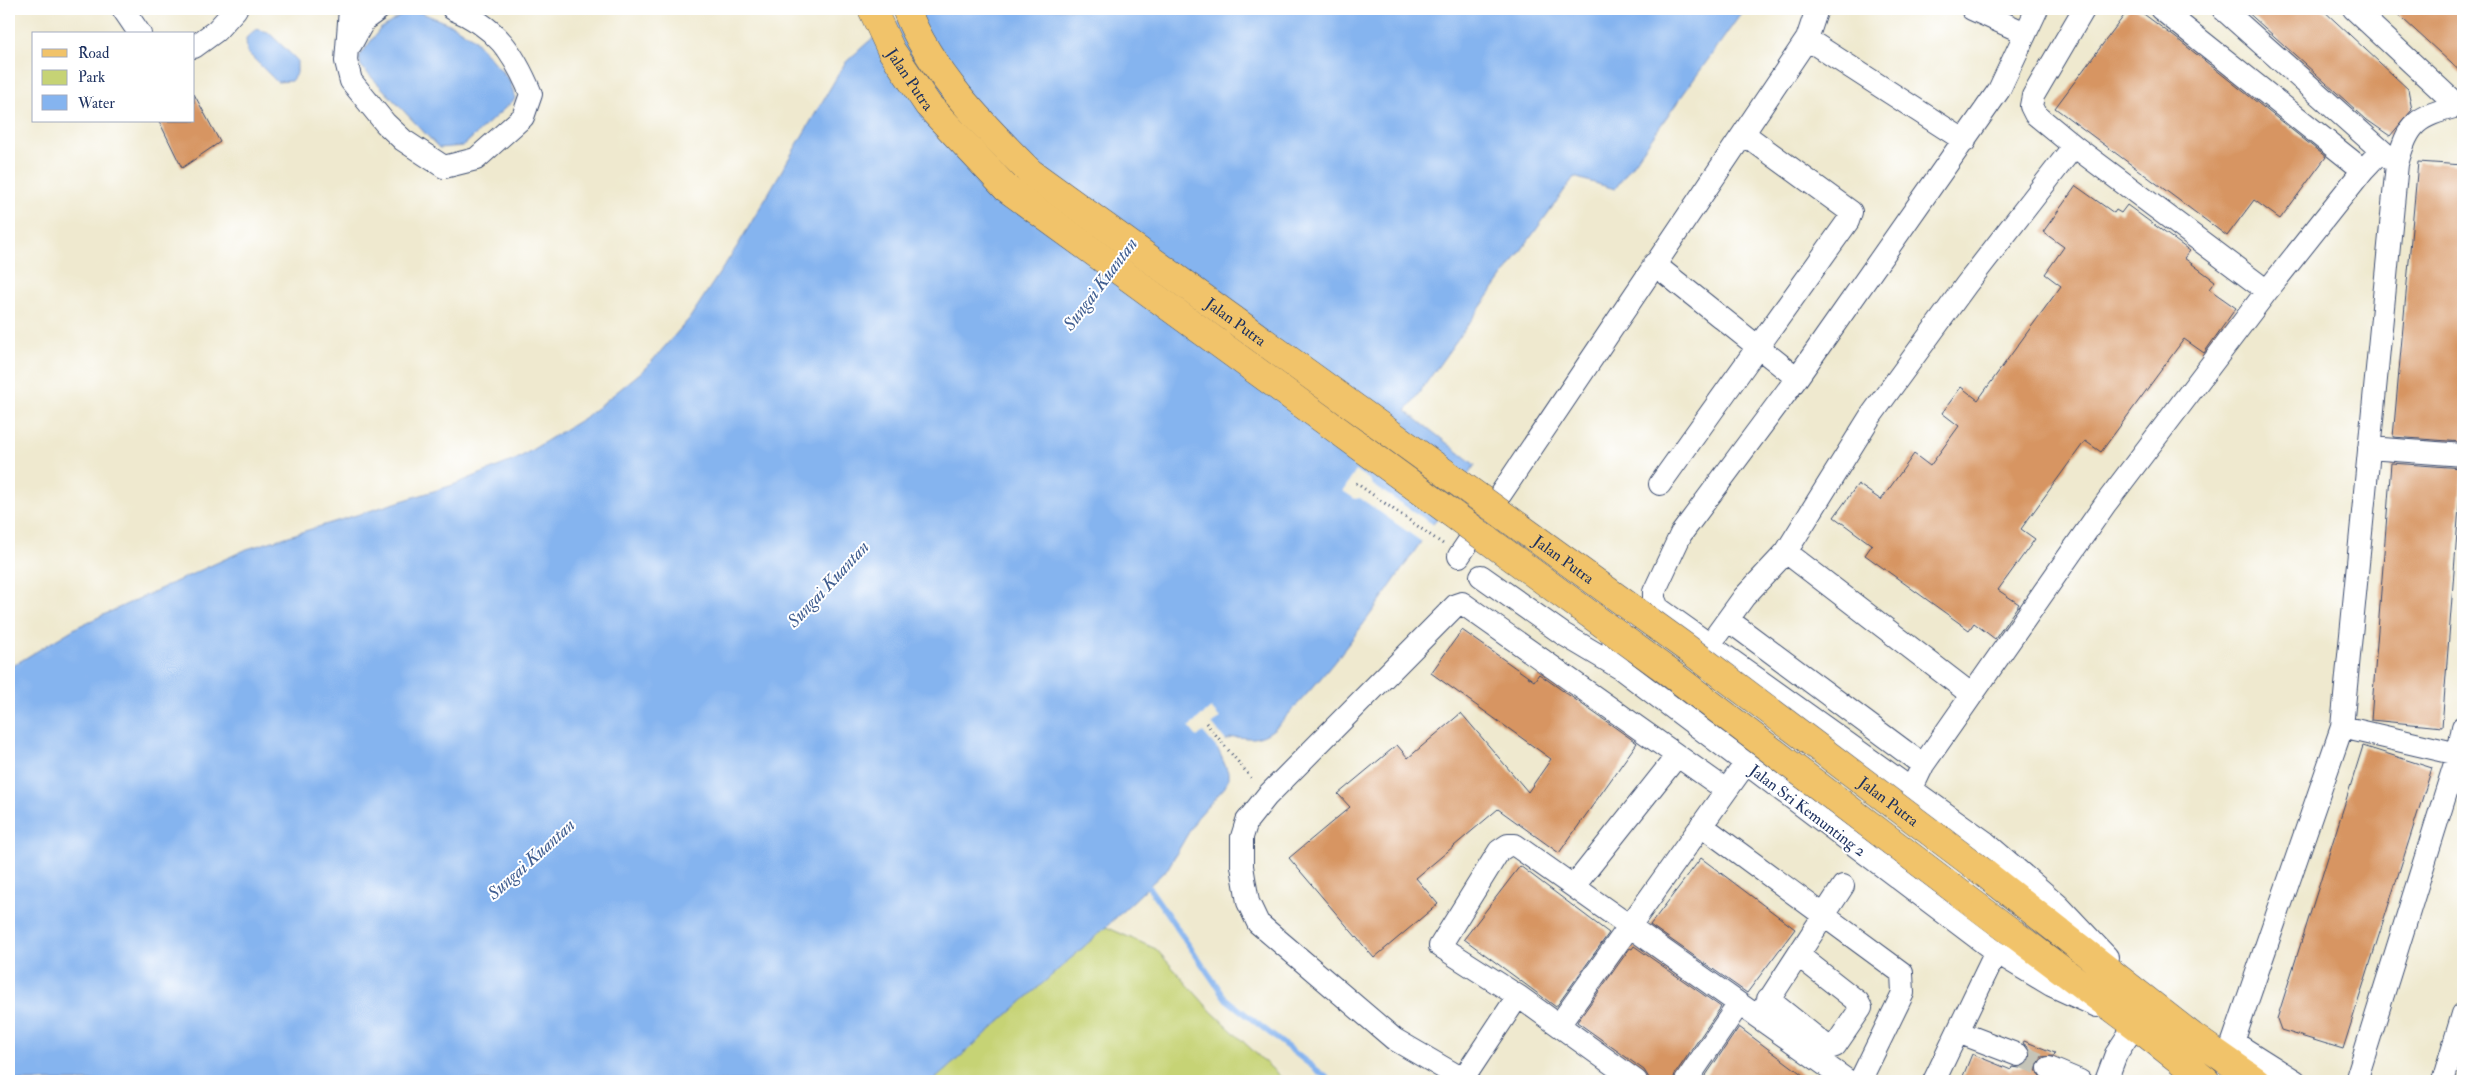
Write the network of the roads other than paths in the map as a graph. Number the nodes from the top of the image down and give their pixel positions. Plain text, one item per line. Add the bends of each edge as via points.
1 (123, 9) edge
2 (236, 9) edge
3 (350, 9) edge
4 (379, 9) edge
5 (453, 9) edge
6 (872, 9) edge
7 (906, 9) edge
8 (1818, 9) edge
9 (2037, 9) edge
10 (2084, 9) edge
11 (2161, 9) edge
12 (2223, 9) edge
13 (2354, 9) edge
14 (1979, 10) edge
15 (139, 32) edge
16 (2025, 33) junction
17 (1808, 39) junction
18 (195, 45) edge
19 (347, 52) junction
20 (2461, 106) edge
21 (1744, 134) junction
22 (1965, 141) junction
23 (2074, 146) junction
24 (2389, 158) junction
25 (2364, 170) junction
26 (1654, 264) junction
27 (2267, 291) junction
28 (1758, 348) junction
29 (1797, 378) junction
30 (2369, 448) junction
31 (2463, 454) edge
32 (1660, 484) dead end
33 (1786, 552) junction
34 (1487, 581) junction
35 (1462, 604) junction
36 (1658, 608) junction
37 (1728, 620) junction
38 (1563, 634) junction
39 (1613, 640) junction
40 (1710, 644) junction
41 (1620, 668) junction
42 (1972, 695) junction
43 (2463, 727) edge
44 (2342, 728) junction
45 (2458, 754) junction
46 (1677, 756) junction
47 (1746, 763) junction
48 (1923, 765) junction
49 (1912, 788) junction
50 (1726, 790) junction
51 (1701, 825) junction
52 (1574, 886) junction
53 (1843, 886) dead end
54 (1826, 916) junction
55 (1628, 926) junction
56 (1996, 952) junction
57 (1798, 955) junction
58 (1518, 996) junction
59 (2146, 998) junction
60 (1739, 1004) junction
61 (1763, 1008) junction
62 (2463, 1014) edge
63 (2132, 1023) junction
64 (1559, 1024) junction
65 (1958, 1032) junction
66 (2229, 1050) junction
67 (2018, 1055) tunnel mouth
68 (2049, 1068) tunnel mouth
69 (1465, 1080) edge
70 (1636, 1081) edge
71 (1686, 1081) edge
72 (1848, 1081) edge
73 (1860, 1081) edge
74 (1934, 1081) edge
75 (2080, 1081) edge
76 (2106, 1081) edge
77 (2206, 1081) edge
78 (2256, 1081) edge
79 (2295, 1081) edge
80 (2356, 1081) edge
81 (2443, 1081) edge

1 - 15 street
2 - 18 street via 216,31
3 - 19 street
4 - 19 street via 364,20
5 - 19 street via 466,14 504,43 519,64 531,94 523,117 476,159 444,167 403,140 351,80
6 - 63 main road, Jalan Putra, bridge via 891,50 928,105 1006,188 1666,670
7 - 59 main road, Jalan Putra, bridge via 913,27 944,74 984,125 1030,172 1676,640
8 - 17 street
9 - 16 street
10 - 23 street via 2031,106 2035,114
11 - 25 street
12 - 24 street
13 - 20 street
14 - 16 street
16 - 22 street via 1999,90
17 - 21 street
17 - 22 street
20 - 24 street via 2433,112 2414,123
21 - 26 street
21 - 28 street via 1851,212 1848,221
22 - 29 street
23 - 27 street
23 - 33 street via 1966,284 1870,417
24 - 25 street
24 - 30 street
25 - 27 street
26 - 28 street
26 - 34 street, Jalan Sri Kemunting 2 via 1456,553
27 - 42 street via 2106,503
28 - 29 street
28 - 32 street
29 - 36 street via 1681,534 1654,592
30 - 31 street
30 - 44 street
33 - 37 street via 1744,597
33 - 42 street
34 - 35 street
34 - 38 street, Jalan Sri Kemunting 2
35 - 46 street
35 - 69 street via 1456,605 1267,796 1247,820 1242,837 1242,866 1248,902 1258,924 1394,1039
36 - 39 street via 1630,616
36 - 40 street
37 - 40 street
37 - 48 street
38 - 39 street
38 - 41 street, Jalan Sri Kemunting 2
39 - 41 street via 1614,655
40 - 49 street
41 - 47 street, Jalan Sri Kemunting 2
42 - 48 street
43 - 45 street
44 - 45 street
44 - 66 street
45 - 80 street
46 - 50 street
46 - 52 street
47 - 50 street
47 - 56 street, Jalan Sri Kemunting 2
48 - 49 street
49 - 59 street via 1985,842 2058,905
50 - 51 street
51 - 54 street
51 - 55 street
52 - 55 street
52 - 58 street via 1515,845 1508,845 1499,852 1440,946
53 - 54 street
54 - 57 street
54 - 73 street via 1902,972 1903,993
55 - 60 street
55 - 64 street
56 - 63 street, Jalan Sri Kemunting 2 via 2051,984
56 - 65 street
57 - 61 street
57 - 61 street via 1858,1002 1861,1008 1835,1046 1830,1048
58 - 64 street
58 - 69 street
59 - 66 main road, Jalan Putra
60 - 61 street
60 - 71 street
61 - 72 street
62 - 81 street
63 - 76 street
63 - 77 main road, Jalan Putra
64 - 70 street
65 - 67 street
65 - 74 street
66 - 78 main road, Jalan Putra
66 - 79 street
68 - 75 street

